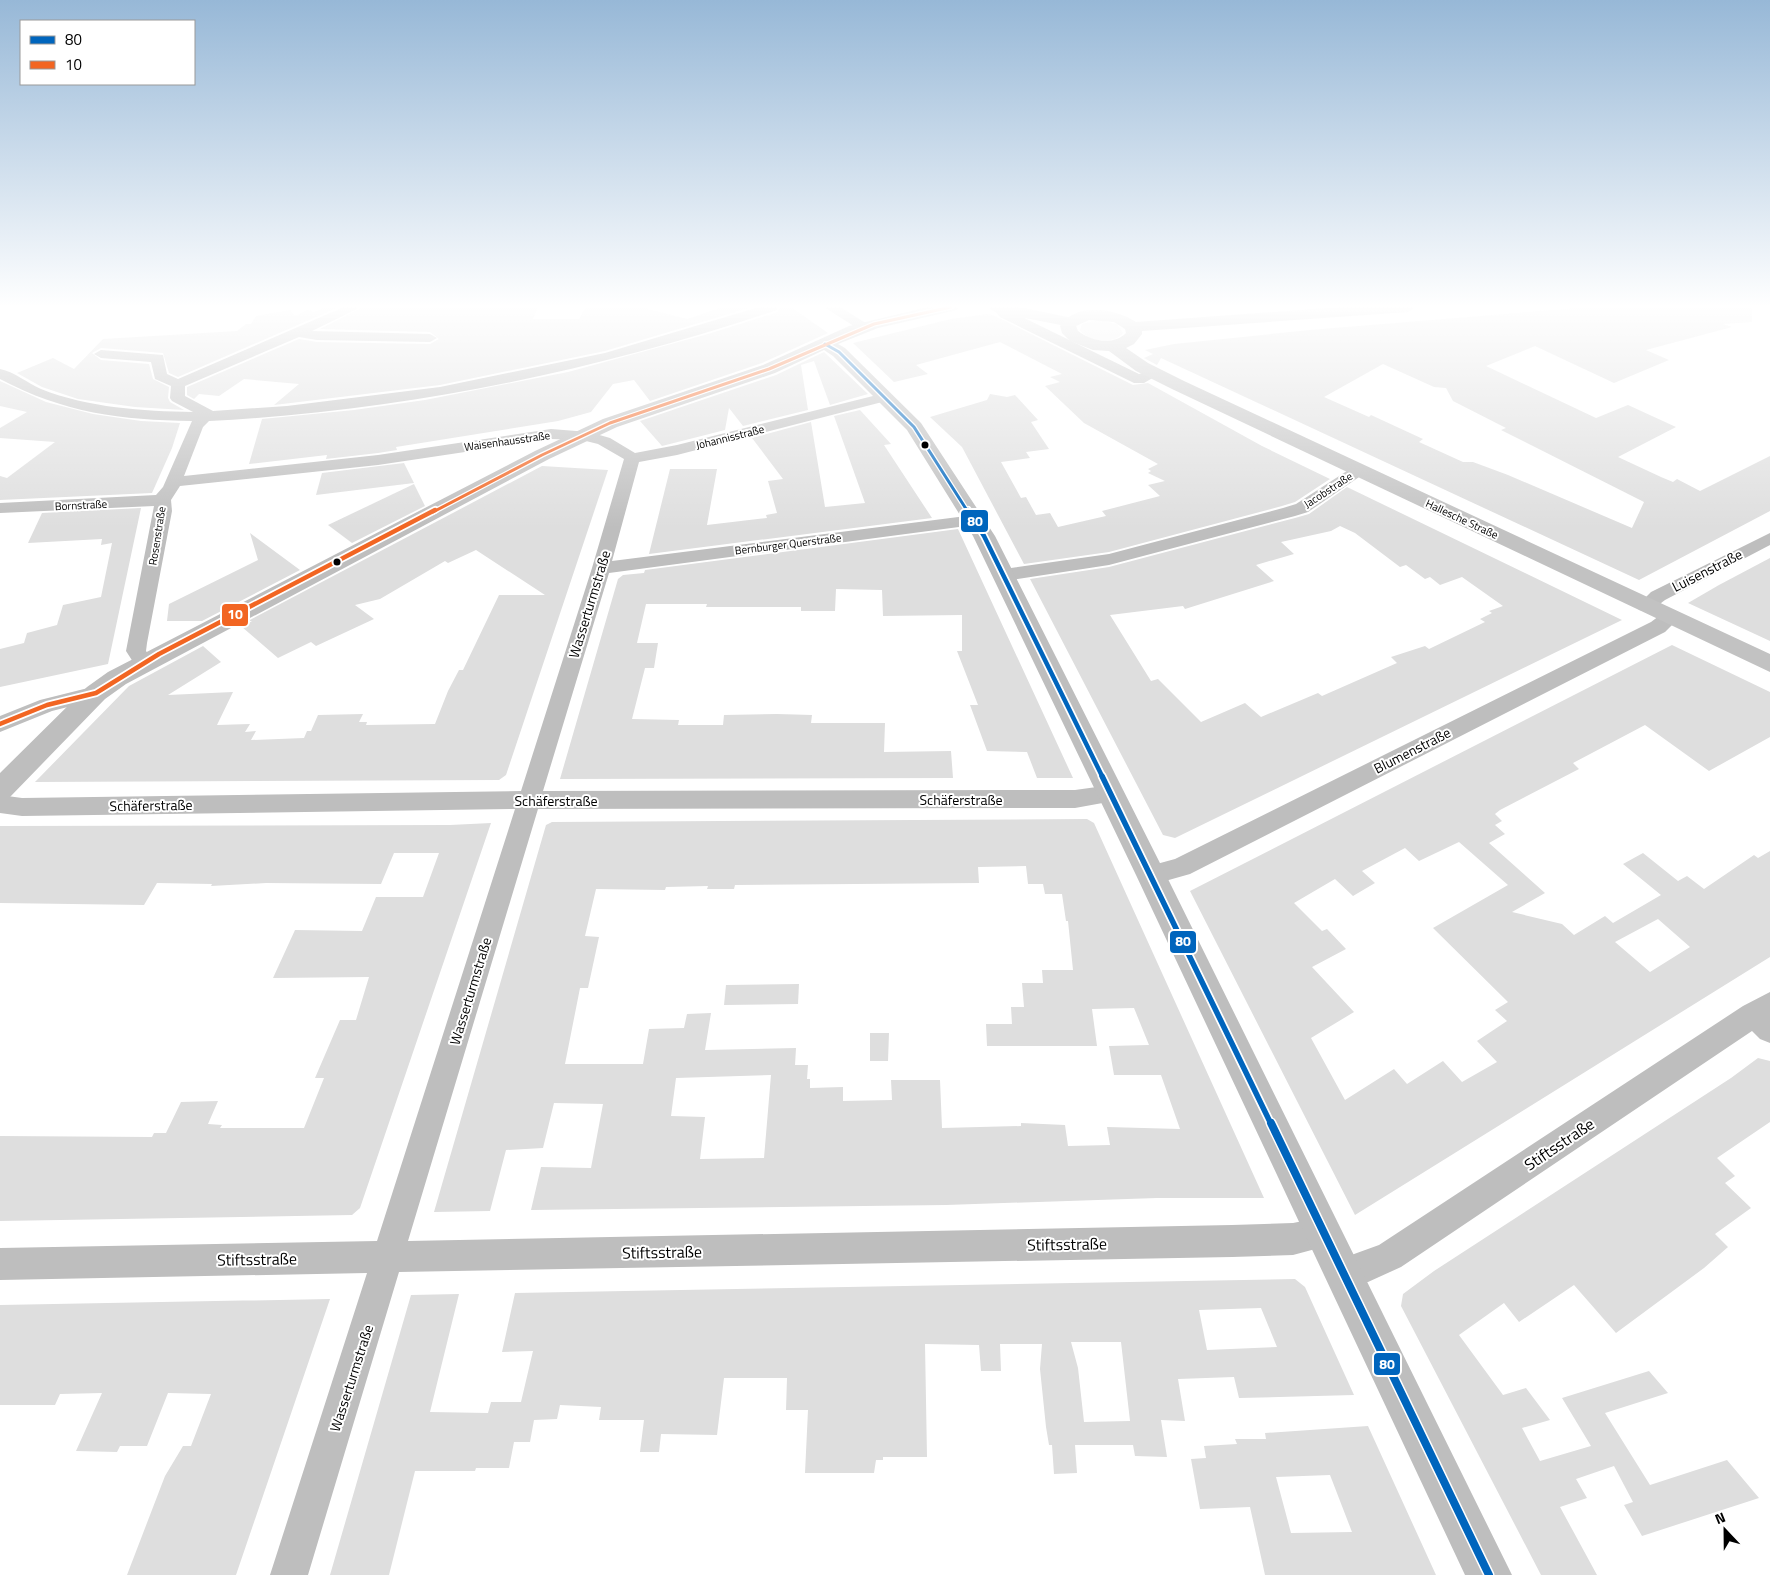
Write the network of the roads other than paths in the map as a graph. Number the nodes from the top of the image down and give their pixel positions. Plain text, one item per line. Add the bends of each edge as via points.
1 (15, 380) edge
2 (170, 380) edge
3 (186, 380) edge
4 (496, 380) edge
5 (735, 380) edge
6 (868, 380) edge
7 (1170, 380) edge
8 (178, 384) junction
9 (885, 397) junction
10 (204, 417) junction
11 (582, 435) junction
12 (632, 458) junction
13 (1359, 470) junction
14 (174, 482) junction
15 (162, 499) junction
16 (0, 508) edge
17 (974, 520) junction
18 (1770, 538) edge
19 (601, 568) junction
20 (1004, 575) junction
21 (1646, 606) junction
22 (1670, 617) junction
23 (144, 662) junction
24 (1770, 664) edge
25 (96, 693) junction
26 (0, 724) edge
27 (0, 790) edge
28 (1111, 794) junction
29 (528, 800) junction
30 (0, 804) edge
31 (1151, 875) junction
32 (1764, 1017) edge
33 (1323, 1233) junction
34 (389, 1257) junction
35 (0, 1264) edge
36 (1343, 1273) junction
37 (289, 1575) edge
38 (1489, 1575) edge

1 - 10 street via 74,404 127,413
2 - 8 street
3 - 8 street
4 - 10 street via 390,399
5 - 11 street, Waisenhausstraße
6 - 9 street
7 - 13 main road, Hallesche Straße
8 - 10 street via 177,398 206,410
9 - 12 street, Johannisstraße via 677,450
9 - 17 street via 914,427
10 - 14 street, Rosenstraße via 196,426
11 - 12 street via 615,446
11 - 14 street, Waisenhausstraße via 528,437 378,460
11 - 23 street
12 - 19 street, Wasserturmstraße
13 - 20 street, Jacobstraße via 1297,510 1109,559
13 - 21 main road, Hallesche Straße
14 - 15 street, Rosenstraße
15 - 16 street, Bornstraße
15 - 23 street, Rosenstraße via 163,511 136,651
17 - 19 street, Bernburger Querstraße
17 - 20 street
18 - 21 street, Luisenstraße via 1658,596
19 - 29 street, Wasserturmstraße
20 - 28 street
21 - 22 main road, Hallesche Straße
22 - 24 main road, Hallesche Straße
22 - 31 street, Blumenstraße via 1658,627 1181,867
23 - 25 street
25 - 26 street via 47,706
25 - 27 street
28 - 29 street, Schäferstraße via 1060,799
28 - 31 street
29 - 30 street, Schäferstraße
29 - 34 street, Wasserturmstraße
31 - 33 street
32 - 36 street, Stiftsstraße via 1390,1256
33 - 34 street, Stiftsstraße via 1293,1239 1232,1241
33 - 36 street
34 - 35 street, Stiftsstraße
34 - 37 street, Wasserturmstraße
36 - 38 street

